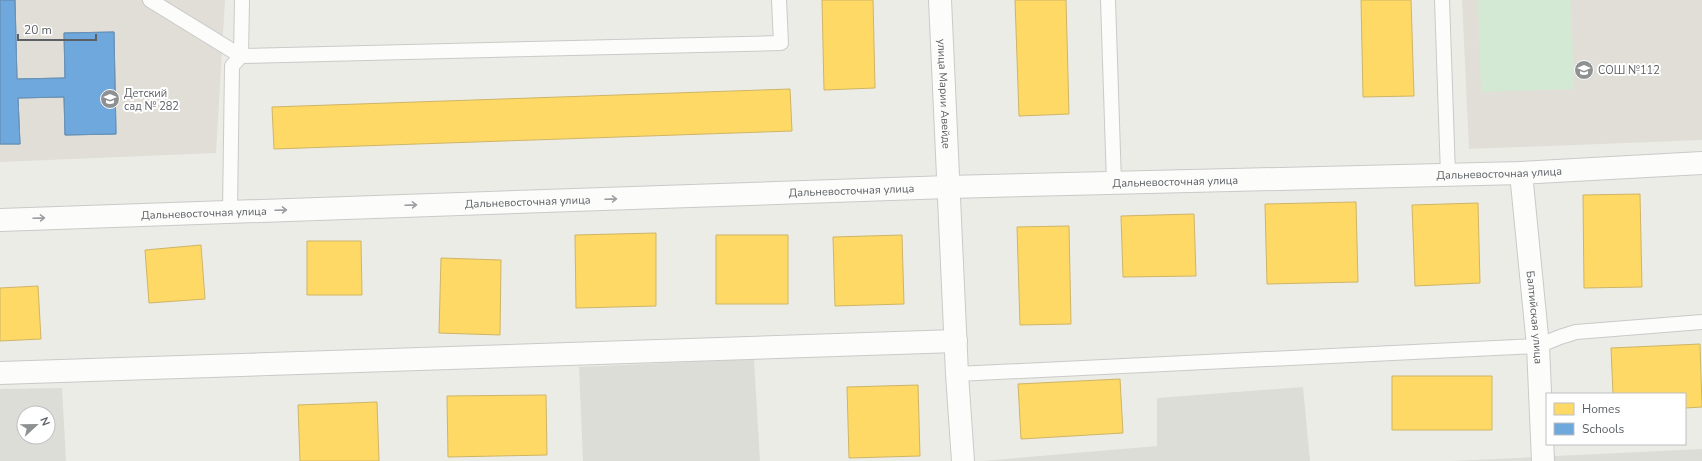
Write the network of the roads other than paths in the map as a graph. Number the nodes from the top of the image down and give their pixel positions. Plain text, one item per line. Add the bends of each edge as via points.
1 (150, 0) edge
2 (242, 0) edge
3 (779, 0) edge
4 (940, 0) edge
5 (1108, 0) edge
6 (1442, 0) edge
7 (241, 56) junction
8 (1702, 163) edge
9 (1521, 173) junction
10 (1448, 175) junction
11 (1114, 183) junction
12 (948, 187) junction
13 (230, 212) junction
14 (0, 220) edge
15 (1702, 322) edge
16 (956, 341) junction
17 (1538, 346) junction
18 (0, 373) edge
19 (957, 374) junction
20 (963, 461) edge
21 (1543, 461) edge

1 - 7 lane
2 - 7 lane
3 - 7 lane via 781,43
4 - 12 street, улица Марии Авейде
5 - 11 lane
6 - 10 lane
7 - 13 lane via 232,66
8 - 9 street, Дальневосточная улица
9 - 10 street, Дальневосточная улица
9 - 17 street, Балтийская улица
10 - 11 street, Дальневосточная улица
11 - 12 street, Дальневосточная улица
13 -> 12 street, Дальневосточная улица
12 - 16 street, улица Марии Авейде
14 -> 13 street, Дальневосточная улица
15 - 17 lane via 1576,332
16 - 18 street
16 - 19 street, улица Марии Авейде
17 - 19 lane
17 - 21 street, Балтийская улица
19 - 20 street, улица Марии Авейде

